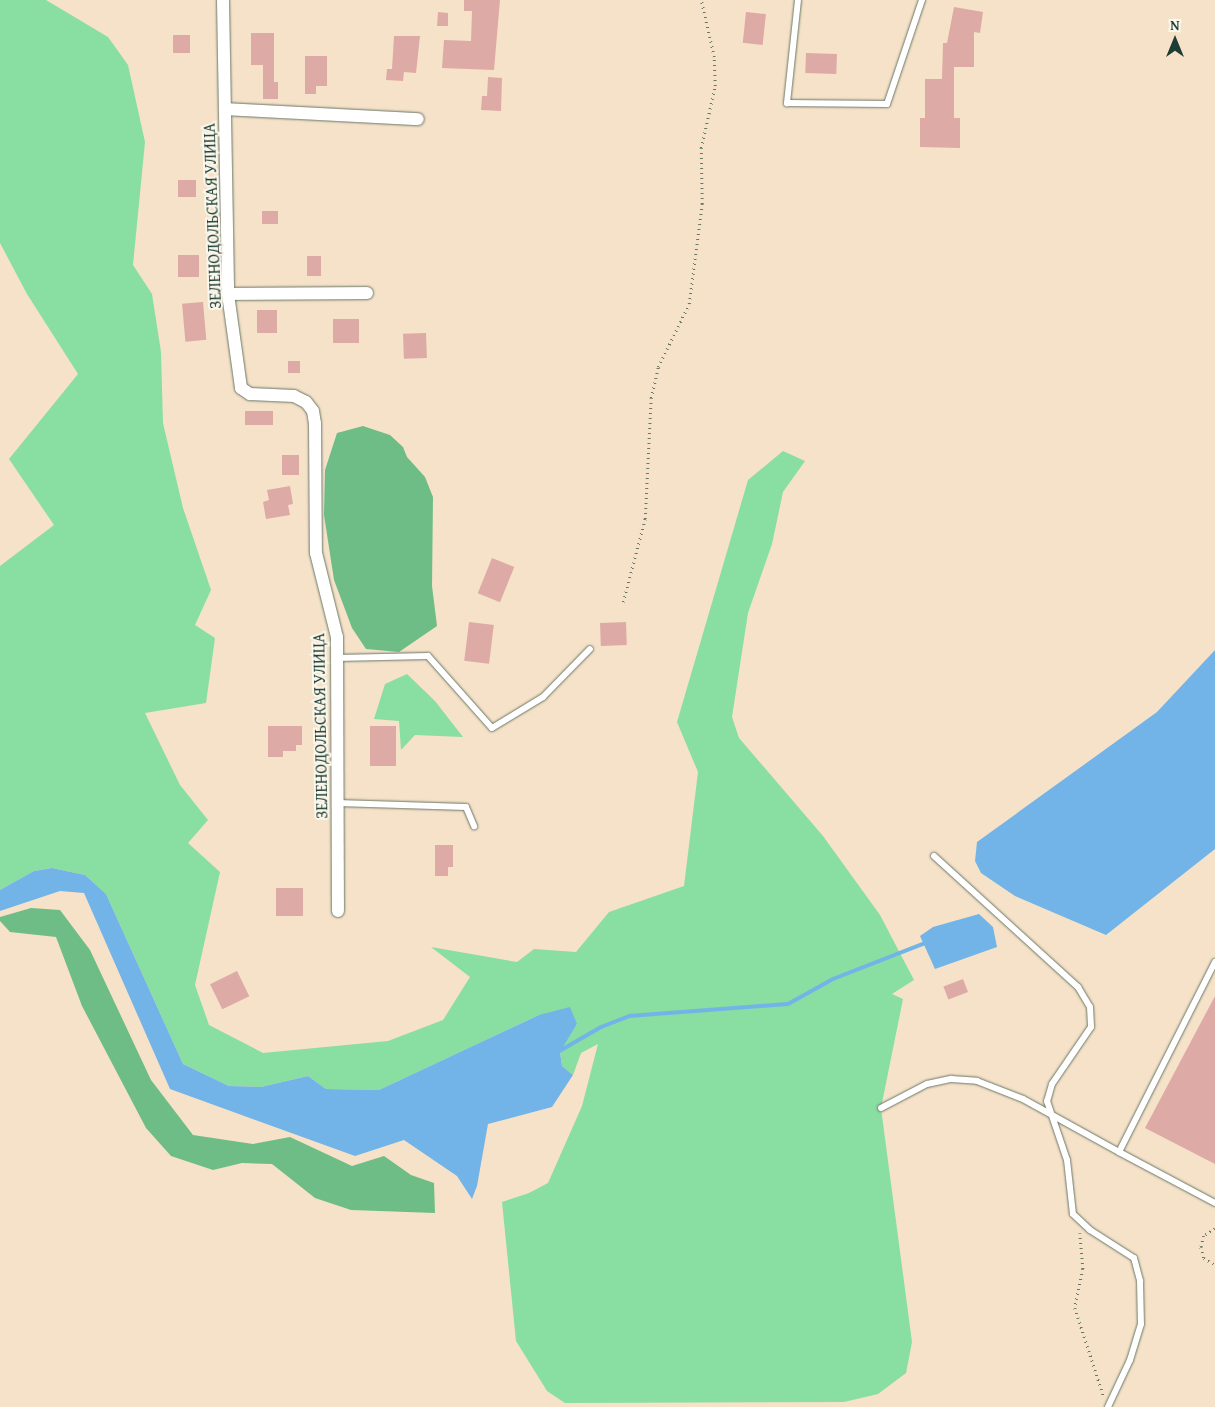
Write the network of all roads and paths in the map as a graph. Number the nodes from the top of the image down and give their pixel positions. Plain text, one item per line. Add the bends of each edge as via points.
1 (224, 0) edge
2 (701, 0) edge
3 (798, 0) edge
4 (922, 0) edge
5 (225, 109) junction
6 (418, 119) dead end
7 (367, 293) dead end
8 (228, 294) junction
9 (623, 602) dead end
10 (590, 649) dead end
11 (337, 658) junction
12 (337, 803) junction
13 (474, 826) dead end
14 (934, 856) dead end
15 (338, 911) dead end
16 (1215, 962) edge
17 (881, 1108) dead end
18 (1050, 1114) junction
19 (1119, 1152) junction
20 (1215, 1203) edge
21 (1080, 1222) junction
22 (1215, 1229) edge
23 (1215, 1265) edge
24 (1108, 1406) edge

1 - 5 street, ЗЕЛЕНОДОЛЬСКАЯ УЛИЦА
2 - 9 path via 714,58 715,86 701,148 702,204 692,286 689,304 656,375 651,398 645,519
3 - 4 lane via 787,103 887,104
5 - 6 street
5 - 8 street, ЗЕЛЕНОДОЛЬСКАЯ УЛИЦА
7 - 8 street
8 - 11 street, ЗЕЛЕНОДОЛЬСКАЯ УЛИЦА via 241,388 250,394 294,396 306,402 313,411 316,553 335,621
10 - 11 lane via 543,697 492,728 428,656
11 - 12 street, ЗЕЛЕНОДОЛЬСКАЯ УЛИЦА
12 - 13 lane via 466,807
12 - 15 street, ЗЕЛЕНОДОЛЬСКАЯ УЛИЦА
14 - 18 lane via 1078,987 1090,1007 1091,1027 1052,1084 1047,1101
16 - 19 lane
17 - 18 lane via 927,1084 951,1079 977,1081 1023,1099
18 - 19 lane
18 - 21 lane via 1067,1160 1073,1214
19 - 20 lane
21 - 24 path via 1083,1269 1076,1308
21 - 24 lane via 1134,1258 1140,1281 1141,1324 1130,1360
22 - 23 path via 1204,1236 1201,1247 1204,1258

